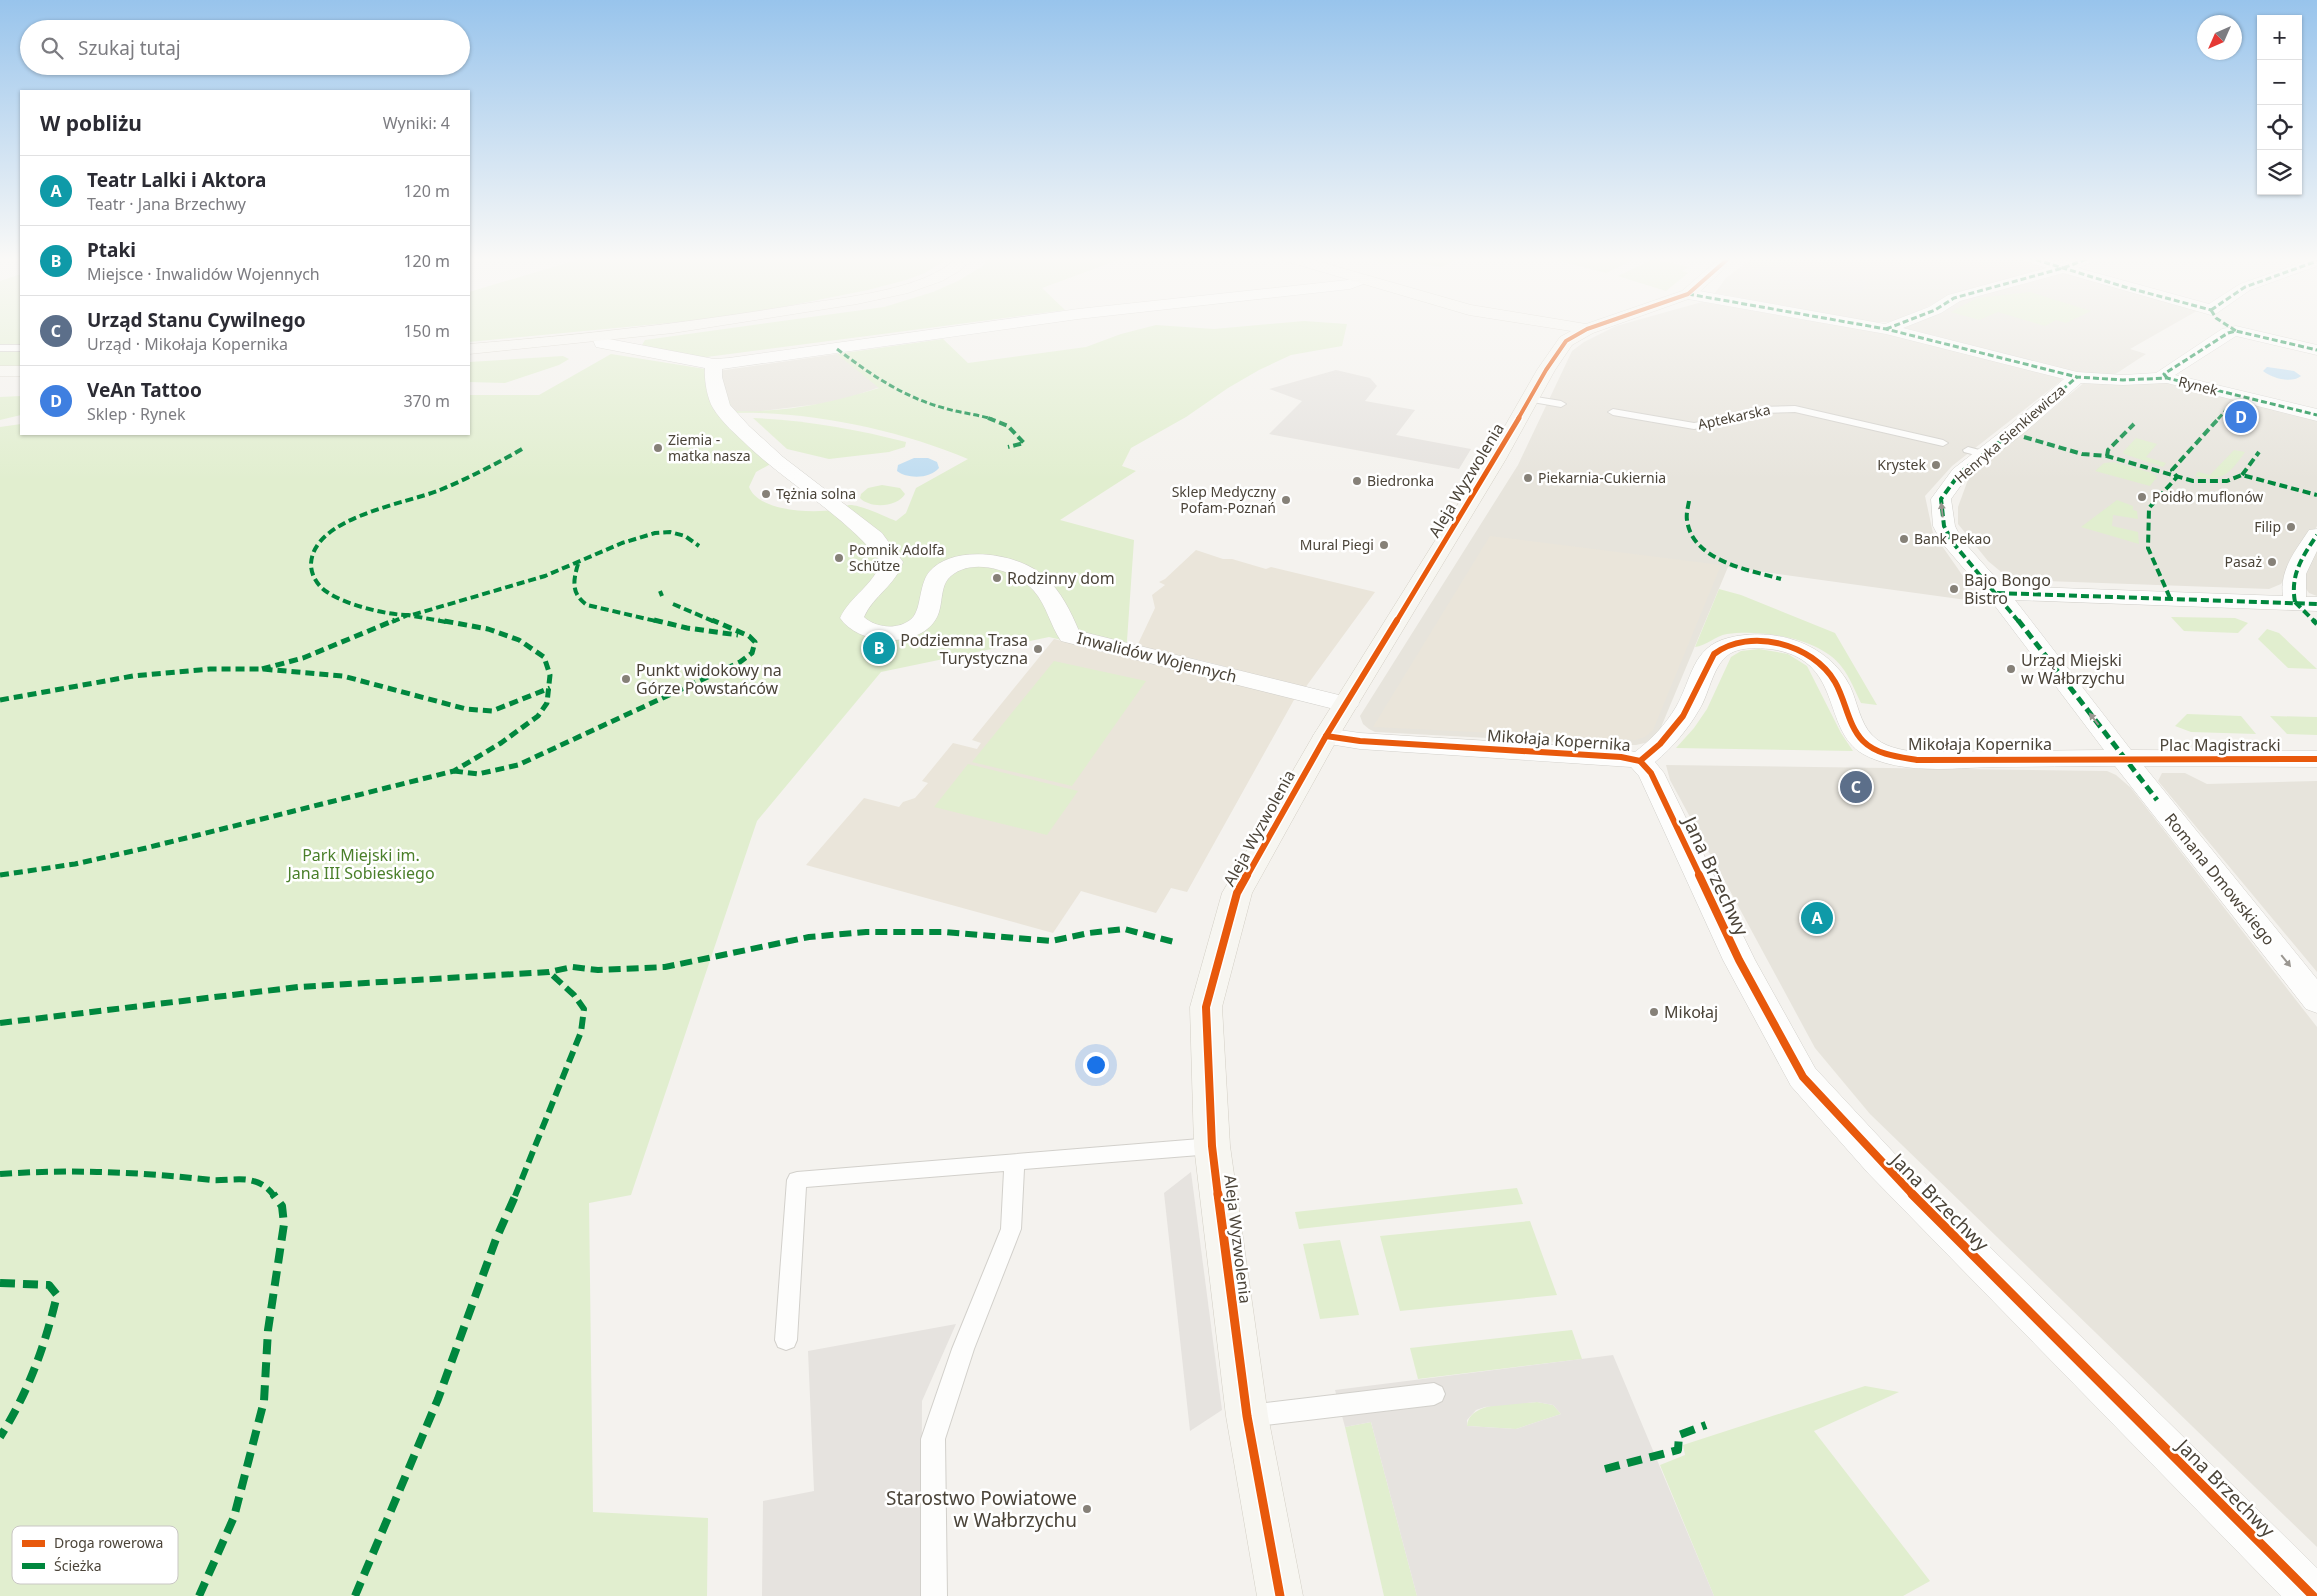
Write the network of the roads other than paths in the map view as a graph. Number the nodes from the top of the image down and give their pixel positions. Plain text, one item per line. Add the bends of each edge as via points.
1 (650, 331) edge
2 (956, 331) edge
3 (1583, 331) edge
4 (1896, 331) edge
5 (2234, 331) edge
6 (2238, 331) edge
7 (600, 338) junction
8 (0, 348) edge
9 (20, 348) edge
10 (470, 349) edge
11 (2317, 350) edge
12 (714, 364) junction
13 (0, 371) edge
14 (20, 371) edge
15 (2076, 376) junction
16 (2167, 378) junction
17 (1530, 398) junction
18 (1560, 404) dead end
19 (1613, 412) dead end
20 (2317, 415) edge
21 (1943, 443) dead end
22 (2317, 535) edge
23 (1997, 593) junction
24 (2306, 603) edge
25 (2317, 624) edge
26 (1346, 704) junction
27 (1326, 736) junction
28 (2123, 758) junction
29 (2317, 759) edge
30 (1640, 761) junction
31 (2317, 1000) edge
32 (1212, 1146) junction
33 (1014, 1163) junction
34 (786, 1340) dead end
35 (1434, 1394) dead end
36 (1247, 1416) junction
37 (934, 1596) edge
38 (1280, 1596) edge
39 (2313, 1596) edge

1 - 7 street
2 - 12 street
3 - 17 street, Aleja Wyzwolenia via 1566,341
4 - 15 street, Rynek
5 - 16 street, Rynek via 2164,374
6 - 11 street
7 - 10 street
7 - 12 street via 602,343
8 - 9 lane
12 - 26 street, Inwalidów Wojennych via 713,377 721,406 742,430 874,538 892,562 890,573 855,608 852,618 864,629 890,633 907,631 920,624 926,617 938,576 966,562 989,560 1014,567 1036,580 1056,605 1069,636
13 - 14 street
15 - 16 street, Rynek via 2123,380
23 -> 15 street, Henryka Sienkiewicza via 1953,543 1944,526 1941,499 1976,452 2018,428
16 - 20 street, Rynek
17 - 18 lane
17 - 26 street, Aleja Wyzwolenia
19 - 21 lane, Aptekarska via 1694,426 1727,421 1757,410 1795,408
22 - 24 street via 2293,574 2291,588
23 - 24 street
28 -> 23 street
24 - 25 street
26 - 27 street, Aleja Wyzwolenia
27 - 30 street, Mikołaja Kopernika
27 - 32 street, Aleja Wyzwolenia via 1237,893 1206,1007
28 - 29 street, Plac Magistracki
28 - 30 street, Mikołaja Kopernika via 1917,760 1895,757 1862,740 1832,676 1818,660 1794,648 1756,641 1721,647 1709,658 1689,707 1655,750
28 -> 31 street, Romana Dmowskiego
30 - 39 street, Jana Brzechwy via 1651,773 1739,960 1803,1077 1881,1163
32 - 33 lane
32 - 36 street, Aleja Wyzwolenia
33 - 34 lane via 797,1180
33 - 37 lane via 1011,1229 963,1349 933,1439
35 - 36 lane
36 - 38 street, Aleja Wyzwolenia

